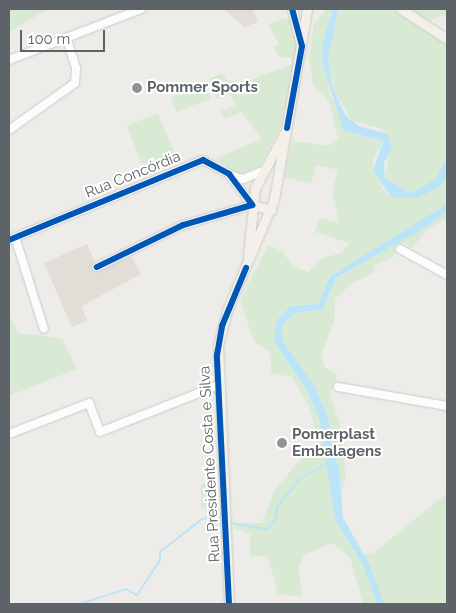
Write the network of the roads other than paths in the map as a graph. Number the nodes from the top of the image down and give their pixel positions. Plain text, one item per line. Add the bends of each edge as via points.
1 (141, 9) edge
2 (292, 9) edge
3 (308, 9) edge
4 (401, 9) edge
5 (66, 38) junction
6 (447, 39) edge
7 (302, 46) junction
8 (9, 60) edge
9 (287, 128) junction
10 (9, 130) edge
11 (263, 171) junction
12 (229, 174) junction
13 (279, 174) junction
14 (252, 205) junction
15 (271, 210) junction
16 (12, 238) edge
17 (400, 249) dead end
18 (97, 267) dead end
19 (246, 268) junction
20 (447, 275) edge
21 (44, 329) dead end
22 (217, 386) junction
23 (338, 387) dead end
24 (447, 406) edge
25 (9, 434) edge
26 (229, 604) edge

1 - 5 street
2 - 7 main road, Rua Presidente Costa e Silva
3 - 7 main road, Rua Presidente Costa e Silva
4 - 6 main road
5 - 8 street
5 - 10 street via 76,68 76,83 63,96
7 - 9 main road, Rua Presidente Costa e Silva
9 - 11 main road, Rua Presidente Costa e Silva
9 - 13 main road, Rua Presidente Costa e Silva
11 - 12 street, Rua Concórdia via 243,179
11 - 13 main road
11 - 14 main road, Rua Presidente Costa e Silva
12 - 14 street, Rua Concórdia
12 - 16 street, Rua Concórdia via 203,160
13 - 15 main road, Rua Presidente Costa e Silva
14 - 15 main road
14 - 18 street via 183,225
14 - 19 main road, Rua Presidente Costa e Silva
15 - 19 main road, Rua Presidente Costa e Silva
16 - 21 street
17 - 20 street
19 - 22 main road, Rua Presidente Costa e Silva via 222,326
22 - 25 street via 100,432 89,403
22 - 26 main road, Rua Presidente Costa e Silva
23 - 24 street

